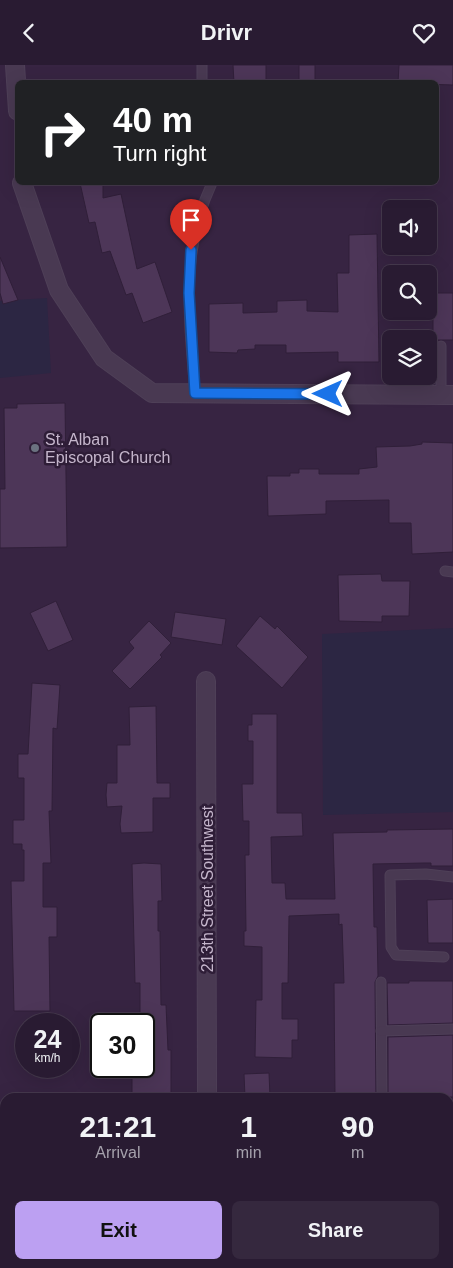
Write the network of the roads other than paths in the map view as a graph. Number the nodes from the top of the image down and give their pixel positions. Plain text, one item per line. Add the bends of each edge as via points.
1 (16, 65) edge
2 (202, 65) edge
3 (17, 80) edge
4 (202, 80) edge
5 (23, 185) edge
6 (211, 185) edge
7 (441, 346) dead end
8 (195, 393) junction
9 (447, 395) edge
10 (206, 681) dead end
11 (453, 877) edge
12 (444, 957) dead end
13 (381, 982) dead end
14 (453, 1029) edge
15 (381, 1031) junction
16 (207, 1093) edge
17 (382, 1093) edge

1 - 3 street
2 - 4 lane
5 - 8 street via 59,290 104,358 152,393
6 - 8 lane via 193,235 190,266
7 - 9 lane
8 - 9 street
10 - 16 street, 213th Street Southwest
11 - 12 lane via 390,875 391,947 396,955
13 - 15 lane
14 - 15 lane
15 - 17 lane

